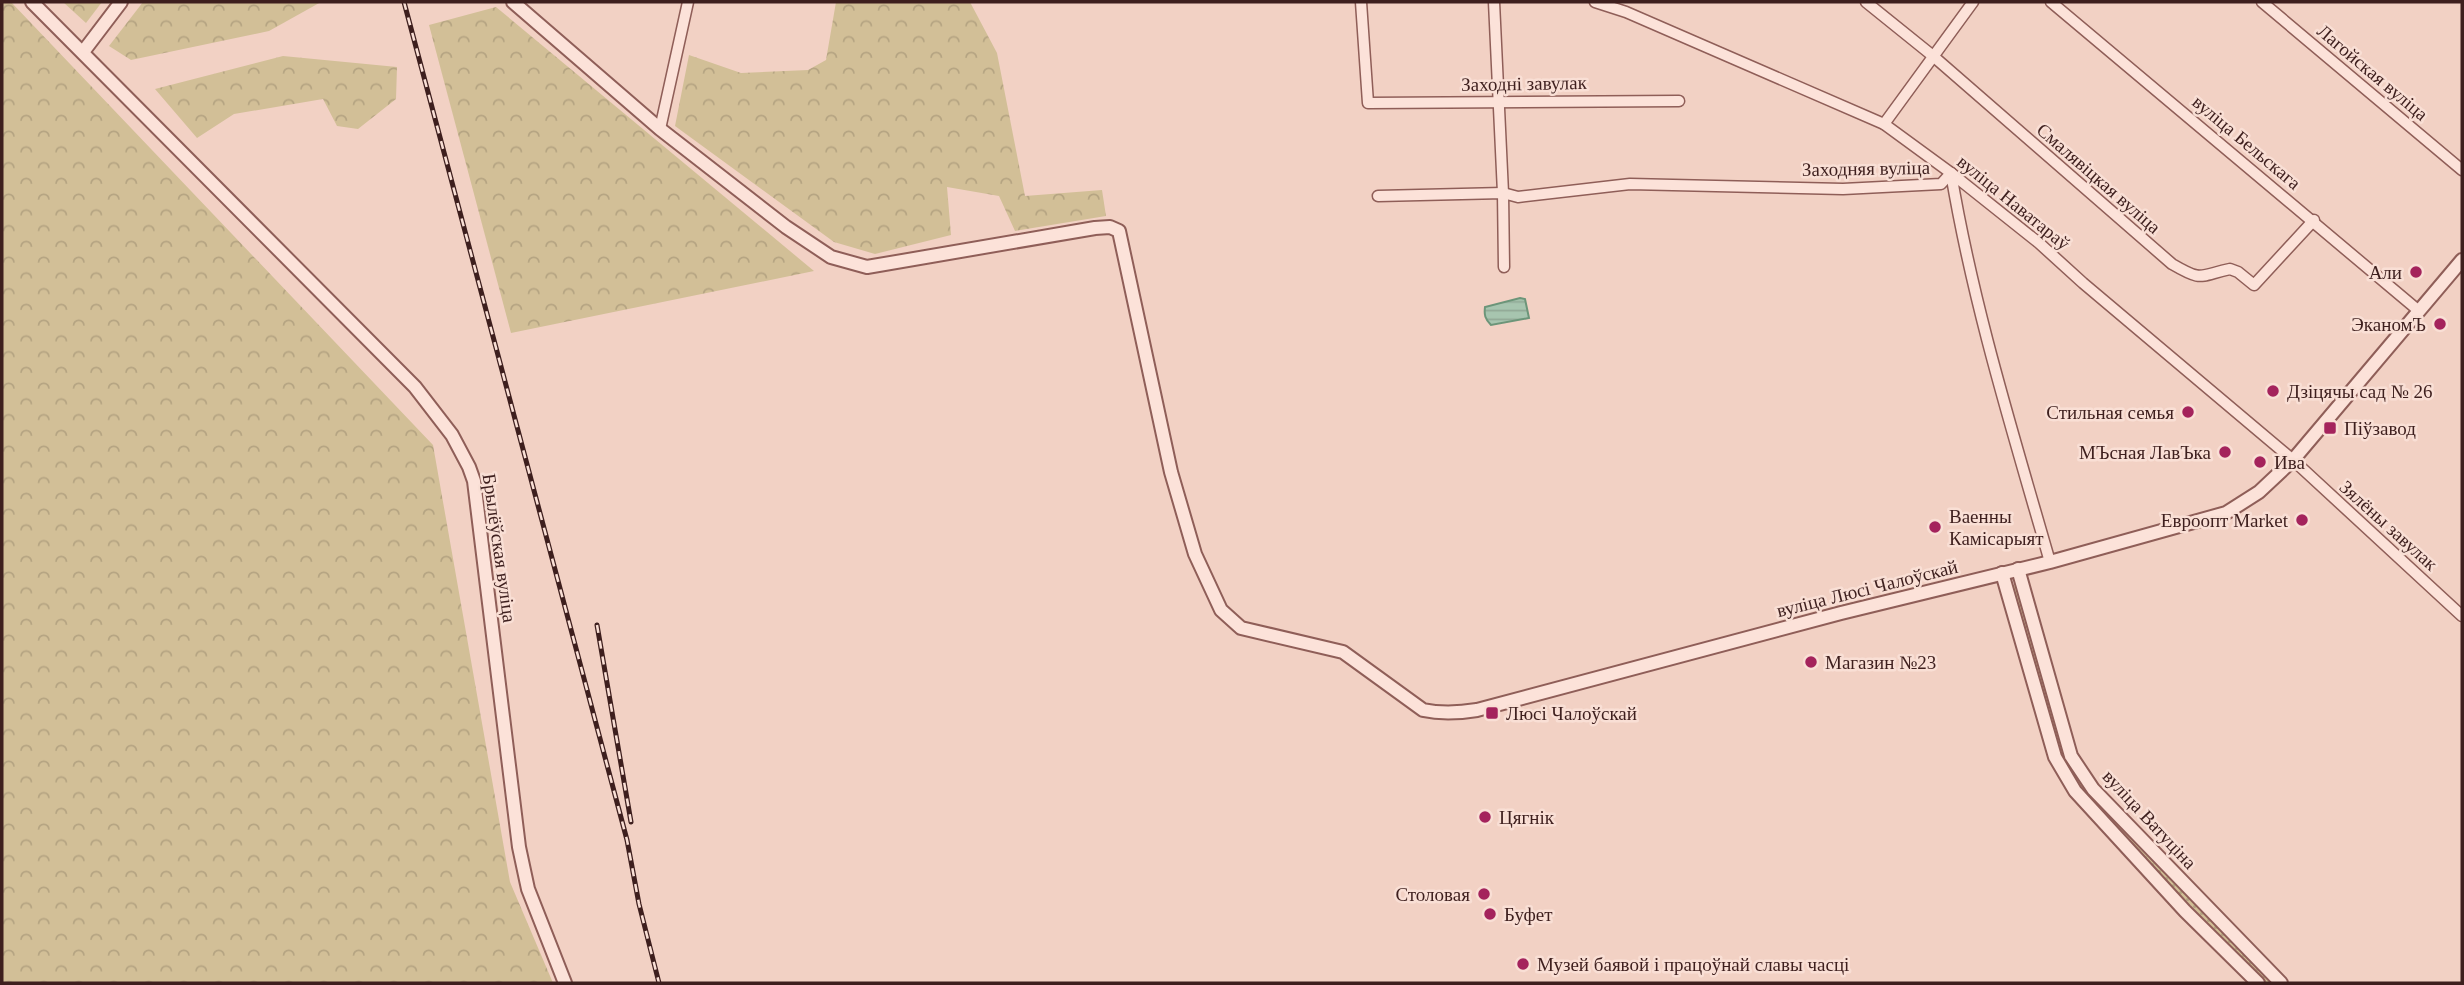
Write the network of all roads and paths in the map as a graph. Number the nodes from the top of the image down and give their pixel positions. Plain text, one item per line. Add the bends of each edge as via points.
1 (32, 2) edge
2 (121, 2) edge
3 (513, 2) edge
4 (688, 2) edge
5 (1361, 2) edge
6 (1494, 2) edge
7 (1595, 2) edge
8 (1866, 2) edge
9 (1973, 2) edge
10 (2052, 2) edge
11 (2262, 2) edge
12 (83, 52) junction
13 (1933, 56) junction
14 (1497, 101) junction
15 (1679, 101) dead end
16 (1884, 124) junction
17 (660, 129) junction
18 (2462, 170) edge
19 (1951, 173) junction
20 (1503, 193) junction
21 (1378, 196) dead end
22 (2314, 220) junction
23 (2462, 260) edge
24 (1504, 267) dead end
25 (2419, 311) junction
26 (2292, 460) junction
27 (2050, 562) junction
28 (2018, 569) junction
29 (2002, 573) junction
30 (2462, 616) edge
31 (565, 983) edge
32 (2258, 983) edge
33 (2281, 983) edge

1 - 12 street, Брылёўская вуліца
2 - 12 street
3 - 17 street
4 - 17 street
5 - 14 street, Заходні завулак via 1368,103
6 - 14 street
7 - 16 street, вуліца Наватараў
8 - 13 street, Смалявіцкая вуліца
9 - 13 street
10 - 22 street, вуліца Бельскага
11 - 18 street, Лагойская вуліца
12 - 31 street, Брылёўская вуліца via 415,387 470,467 482,531 517,836 528,889
13 - 16 street
13 - 22 street, Смалявіцкая вуліца via 2189,274 2204,278 2230,268 2254,285
14 - 15 street, Заходні завулак
14 - 20 street
16 - 19 street, вуліца Наватараў
17 - 29 street, вуліца Люсі Чалоўскай via 786,227 831,257 867,267 1095,228 1119,230 1171,472 1195,554 1221,610 1241,628 1343,652 1423,710 1455,714 1477,710
19 - 20 street, Заходняя вуліца via 1941,184 1906,186 1630,184 1518,197
19 - 26 street, вуліца Наватараў
19 - 27 street, Заходняя вуліца via 1966,257
20 - 21 street, Заходняя вуліца
20 - 24 street
22 - 25 street, вуліца Бельскага
23 - 25 street, вуліца Люсі Чалоўскай
25 - 26 street, вуліца Люсі Чалоўскай
26 - 27 street, вуліца Люсі Чалоўскай via 2259,492 2226,513
26 - 30 street, Зялёны завулак
27 - 28 street, вуліца Люсі Чалоўскай
28 - 29 street, вуліца Люсі Чалоўскай
28 - 33 street, вуліца Ватуціна via 2071,756 2093,789
29 - 32 street, вуліца Ватуціна via 2055,757 2075,791

